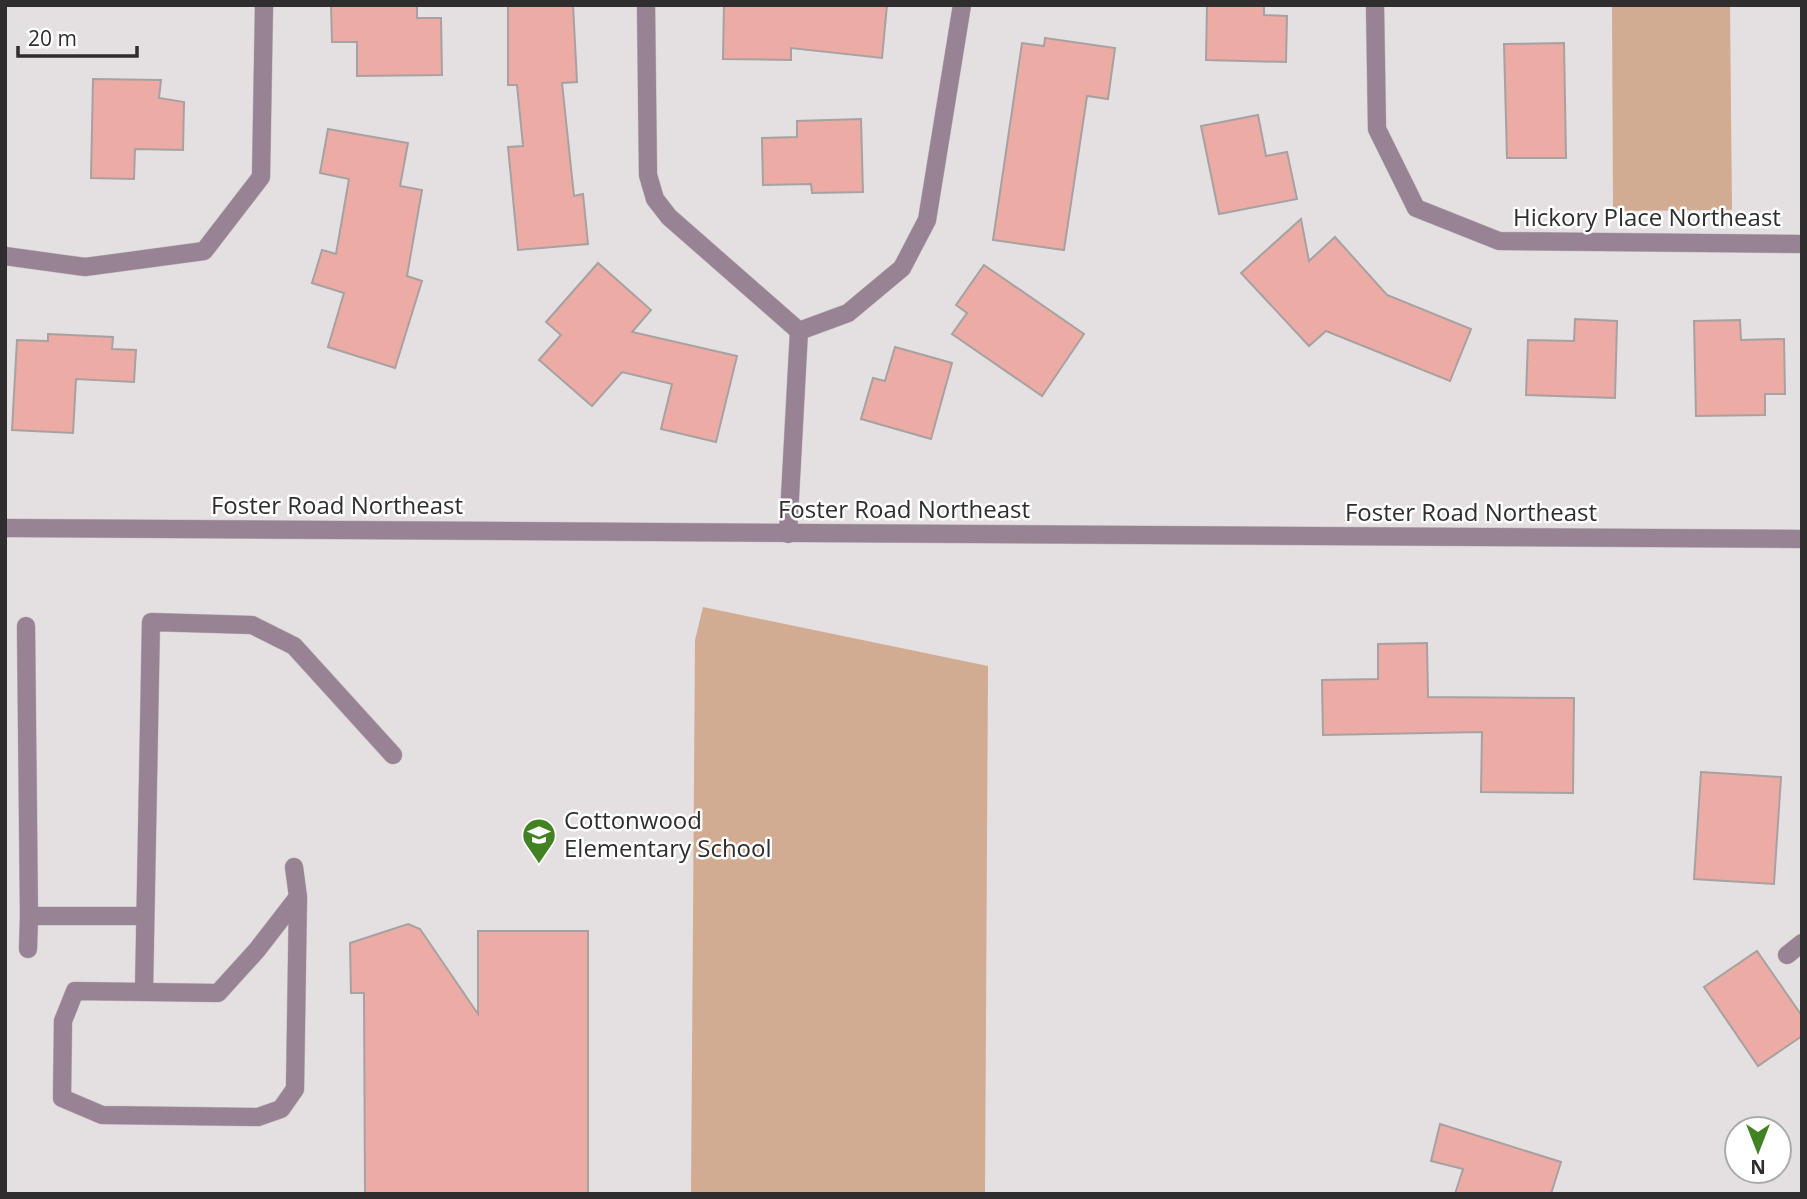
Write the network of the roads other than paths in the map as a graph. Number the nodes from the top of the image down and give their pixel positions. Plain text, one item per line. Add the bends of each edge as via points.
1 (264, 5) edge
2 (646, 5) edge
3 (961, 5) edge
4 (1375, 5) edge
5 (1802, 244) edge
6 (5, 256) edge
7 (799, 331) junction
8 (5, 527) edge
9 (788, 534) junction
10 (1802, 539) edge
11 (26, 626) dead end
12 (393, 755) dead end
13 (294, 867) dead end
14 (298, 897) junction
15 (29, 916) junction
16 (145, 916) junction
17 (1802, 943) edge
18 (28, 949) dead end
19 (1787, 955) dead end
20 (144, 991) junction

1 - 6 street via 261,177 204,251 85,267
2 - 7 street via 648,175 655,199 669,217
3 - 7 street via 926,220 902,268 848,313
4 - 5 street, Hickory Place Northeast via 1377,129 1416,208 1499,241
7 - 9 street
8 - 9 street, Foster Road Northeast
9 - 10 street, Foster Road Northeast
11 - 15 street
12 - 16 street via 294,646 253,625 151,622
13 - 14 street
14 - 20 street via 218,993
14 - 20 street via 295,1089 281,1109 258,1117 102,1115 62,1098 63,1021 75,990
15 - 16 street
15 - 18 street
16 - 20 street
17 - 19 street

